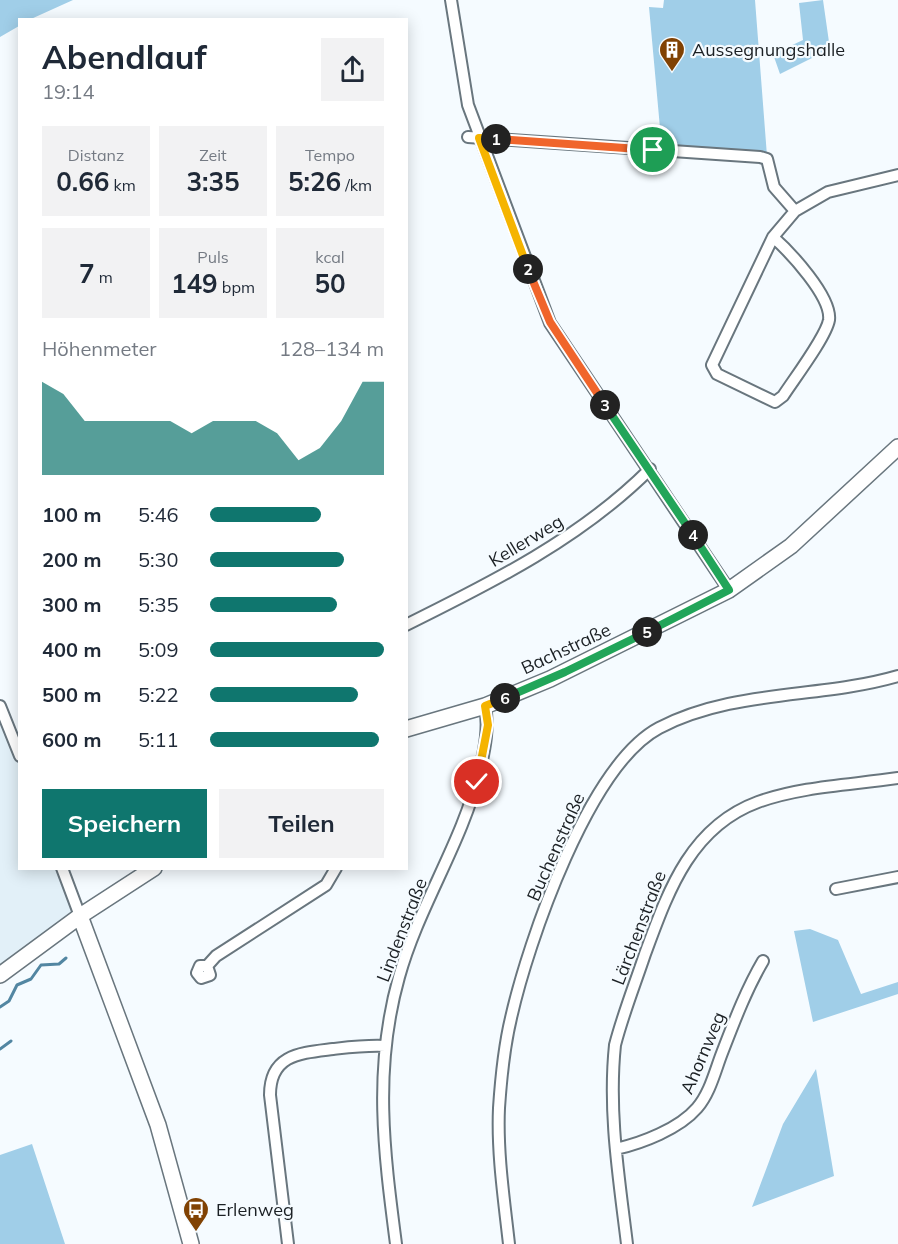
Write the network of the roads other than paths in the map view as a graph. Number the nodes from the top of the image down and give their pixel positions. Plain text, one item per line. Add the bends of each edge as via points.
1 (451, 0) edge
2 (473, 137) junction
3 (898, 175) edge
4 (795, 211) junction
5 (773, 237) junction
6 (898, 447) edge
7 (650, 469) junction
8 (729, 590) junction
9 (408, 625) edge
10 (898, 676) edge
11 (0, 706) edge
12 (485, 706) junction
13 (408, 728) edge
14 (18, 751) edge
15 (898, 778) edge
16 (63, 870) edge
17 (151, 870) edge
18 (335, 870) edge
19 (898, 877) edge
20 (836, 889) dead end
21 (80, 916) junction
22 (763, 961) dead end
23 (207, 966) dead end
24 (0, 975) edge
25 (385, 1046) junction
26 (616, 1149) junction
27 (191, 1244) edge
28 (288, 1244) edge
29 (396, 1244) edge
30 (509, 1244) edge
31 (627, 1244) edge

1 - 2 street
2 - 4 street via 767,159 774,187
2 - 7 street via 550,322
3 - 4 street via 828,192
4 - 5 street
5 - 5 street via 712,361 712,369 775,402 783,396 826,328 828,308 789,252
6 - 8 street, Bachstraße via 791,546
7 - 8 street
7 - 9 street, Kellerweg via 593,520 503,575
8 - 12 street, Bachstraße via 588,662
10 - 30 street, Buchenstraße via 715,706 657,729 614,768 590,806 568,854 511,1017 499,1111
11 - 14 street
12 - 13 street, Bachstraße
12 - 25 street, Lindenstraße via 486,735 469,810 402,968
15 - 26 street, Lärchenstraße via 802,791 759,802 728,817 699,842 671,886 621,1025 613,1068
16 - 21 street
17 - 21 street
18 - 23 street via 326,885 220,953
19 - 20 street
21 - 24 street
21 - 27 street via 154,1115
22 - 26 street, Ahornweg via 698,1107 666,1129
25 - 28 street via 294,1055 273,1075 270,1095
25 - 29 street, Lindenstraße via 382,1115
26 - 31 street, Lärchenstraße

